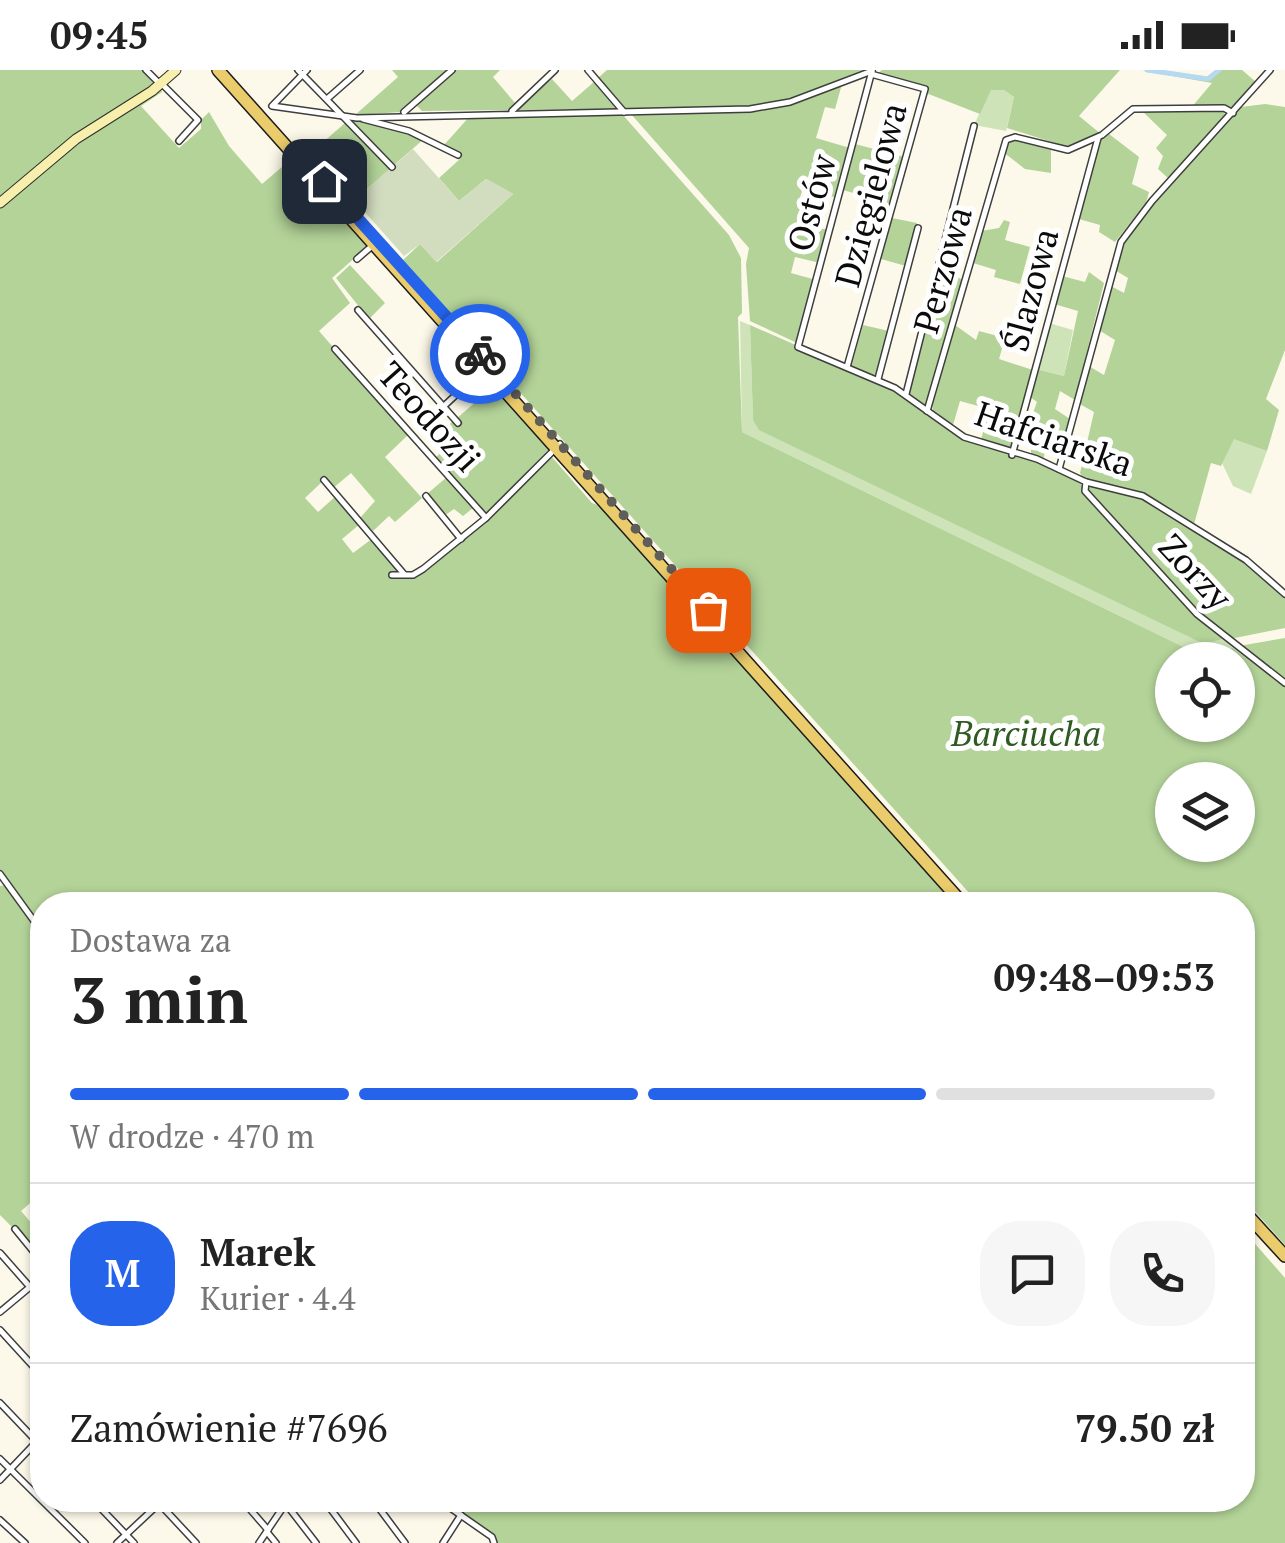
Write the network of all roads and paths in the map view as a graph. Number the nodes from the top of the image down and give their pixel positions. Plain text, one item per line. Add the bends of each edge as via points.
1 (146, 70) edge
2 (176, 70) edge
3 (218, 70) edge
4 (226, 70) edge
5 (360, 70) edge
6 (452, 70) edge
7 (556, 70) edge
8 (588, 70) edge
9 (1270, 70) edge
10 (303, 71) edge
11 (873, 72) edge
12 (161, 84) junction
13 (327, 99) junction
14 (624, 112) junction
15 (1233, 112) junction
16 (510, 113) junction
17 (402, 114) junction
18 (345, 117) junction
19 (357, 118) junction
20 (974, 126) dead end
21 (1098, 138) junction
22 (179, 141) dead end
23 (458, 155) dead end
24 (392, 168) dead end
25 (0, 203) edge
26 (918, 228) dead end
27 (374, 244) junction
28 (357, 260) dead end
29 (358, 310) dead end
30 (798, 347) joint
31 (335, 349) dead end
32 (487, 366) junction
33 (847, 367) junction
34 (878, 379) junction
35 (906, 395) junction
36 (443, 407) junction
37 (927, 412) junction
38 (458, 423) dead end
39 (558, 446) junction
40 (1012, 455) junction
41 (1059, 468) junction
42 (324, 480) dead end
43 (1086, 482) junction
44 (426, 496) dead end
45 (486, 518) junction
46 (461, 539) junction
47 (392, 575) dead end
48 (407, 576) junction
49 (1285, 594) edge
50 (1285, 683) edge
51 (0, 874) edge
52 (956, 892) edge
53 (30, 915) edge
54 (1255, 1223) edge
55 (15, 1230) dead end
56 (1255, 1231) edge
57 (30, 1248) edge
58 (0, 1253) edge
59 (1285, 1256) edge
60 (1285, 1264) edge
61 (30, 1287) joint
62 (0, 1312) edge
63 (0, 1330) edge
64 (30, 1363) edge
65 (0, 1403) edge
66 (30, 1430) edge
67 (30, 1448) edge
68 (0, 1458) edge
69 (9, 1468) junction
70 (0, 1480) edge
71 (30, 1489) edge
72 (54, 1512) edge
73 (105, 1512) edge
74 (149, 1512) edge
75 (169, 1512) edge
76 (252, 1512) edge
77 (280, 1512) edge
78 (294, 1512) edge
79 (333, 1512) edge
80 (382, 1512) edge
81 (457, 1512) edge
82 (461, 1515) junction
83 (0, 1520) edge
84 (267, 1531) junction
85 (126, 1534) junction
86 (493, 1540) edge
87 (25, 1543) edge
88 (85, 1543) edge
89 (117, 1543) edge
90 (134, 1543) edge
91 (196, 1543) edge
92 (260, 1543) edge
93 (276, 1543) edge
94 (316, 1543) edge
95 (356, 1543) edge
96 (406, 1543) edge
97 (443, 1543) edge

1 - 12 street
2 - 12 street
3 - 27 main road
4 - 32 main road
5 - 13 street
6 - 17 street
7 - 16 street
8 - 14 street
9 - 15 street
10 - 13 street
10 - 18 street via 272,106
11 - 14 street via 750,110
11 - 30 street, Ostów
11 - 33 street, Dzięgielowa via 925,90
12 - 22 street via 198,120
12 - 25 street via 76,138
13 - 18 street
14 - 16 street
15 - 21 street via 1133,110
15 - 41 street via 1152,200 1115,254
16 - 17 street
17 - 19 street
18 - 19 street
18 - 24 street
19 - 23 street via 409,131
20 - 35 street
21 - 37 street, Perzowa via 1068,150 1015,137 1005,142
21 - 40 street, Ślazowa
26 - 34 street
27 - 28 street
27 - 32 main road
29 - 36 street
30 - 33 street, Hafciarska
31 - 45 street, Teodozji
32 - 36 street
32 - 39 main road
33 - 34 street, Hafciarska
34 - 35 street, Hafciarska
35 - 37 street, Hafciarska
36 - 38 street
37 - 40 street, Hafciarska via 964,437
39 - 45 street
39 - 52 main road
40 - 41 street, Hafciarska
41 - 43 street, Hafciarska
42 - 48 street
43 - 49 street, Hafciarska via 1143,496 1246,560
43 - 50 street, Zorzy via 1086,491 1197,614
44 - 46 street
45 - 46 street
46 - 48 street
47 - 48 street
51 - 53 street
54 - 59 main road
55 - 57 street
56 - 60 main road
58 - 61 street
61 - 62 street
63 - 64 street
65 - 66 street
67 - 69 street
68 - 69 street
69 - 70 street
69 - 71 street
72 - 88 street
73 - 85 street
74 - 85 street
75 - 91 street
76 - 84 street
77 - 84 street
78 - 94 street
79 - 95 street
80 - 96 street
81 - 82 street
82 - 86 street
82 - 97 street
83 - 87 street
84 - 92 street
84 - 93 street
85 - 89 street
85 - 90 street

